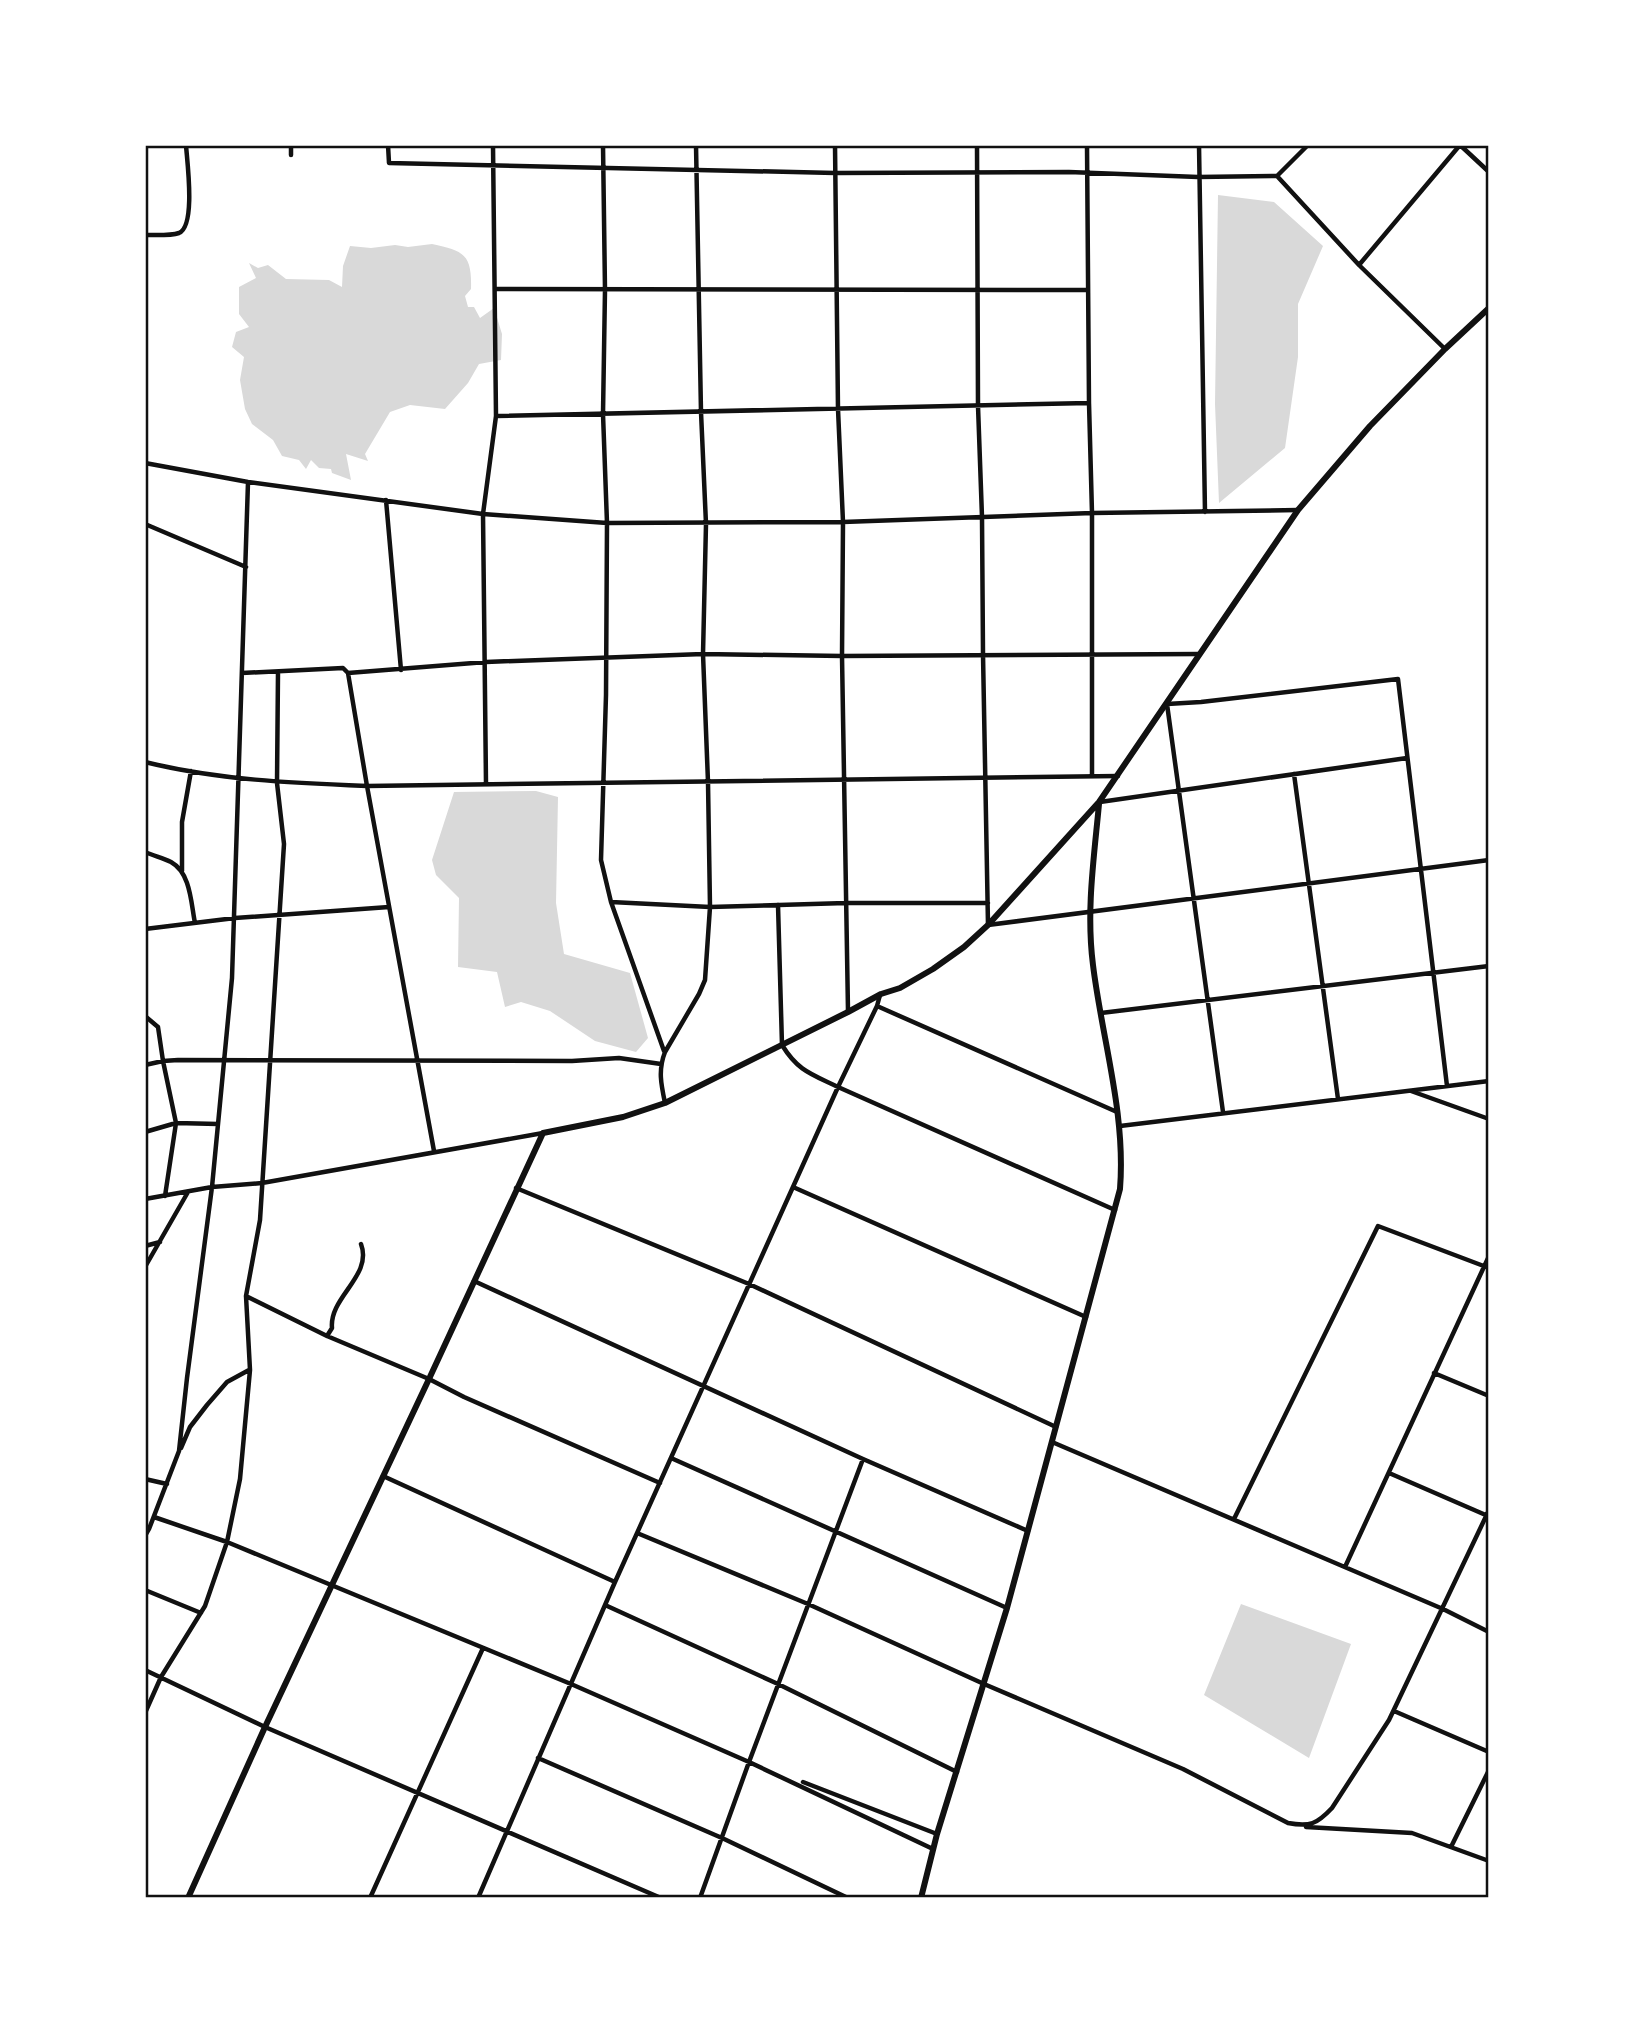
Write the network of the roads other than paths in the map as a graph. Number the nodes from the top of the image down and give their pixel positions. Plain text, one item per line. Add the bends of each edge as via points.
1 (186, 145) edge
2 (291, 145) edge
3 (388, 145) edge
4 (493, 145) edge
5 (603, 145) edge
6 (696, 145) edge
7 (835, 145) edge
8 (977, 145) edge
9 (1087, 145) edge
10 (1199, 145) edge
11 (1308, 145) edge
12 (1460, 145) edge
13 (291, 155) dead end
14 (494, 165) junction
15 (604, 167) junction
16 (697, 170) junction
17 (978, 172) junction
18 (1489, 172) edge
19 (835, 173) junction
20 (1087, 173) junction
21 (1277, 176) junction
22 (1198, 177) junction
23 (145, 235) edge
24 (1359, 265) junction
25 (495, 289) junction
26 (605, 290) junction
27 (698, 290) junction
28 (836, 290) junction
29 (977, 290) junction
30 (1088, 290) junction
31 (1489, 308) edge
32 (1445, 349) junction
33 (1089, 403) junction
34 (978, 406) junction
35 (838, 409) junction
36 (701, 412) junction
37 (603, 414) junction
38 (496, 416) junction
39 (145, 463) edge
40 (248, 482) junction
41 (386, 500) junction
42 (1298, 510) junction
43 (1205, 512) junction
44 (1092, 513) junction
45 (483, 514) junction
46 (982, 517) junction
47 (843, 522) junction
48 (607, 523) junction
49 (145, 524) edge
50 (706, 524) junction
51 (246, 567) junction
52 (703, 654) junction
53 (983, 654) junction
54 (1091, 654) junction
55 (1201, 654) junction
56 (842, 656) junction
57 (606, 657) junction
58 (486, 662) junction
59 (401, 670) junction
60 (278, 672) junction
61 (242, 673) junction
62 (348, 673) junction
63 (1167, 704) junction
64 (1407, 758) junction
65 (145, 762) edge
66 (191, 771) junction
67 (1294, 774) junction
68 (1092, 776) junction
69 (1119, 776) junction
70 (985, 778) junction
71 (240, 779) junction
72 (844, 780) junction
73 (708, 782) junction
74 (277, 783) junction
75 (603, 783) junction
76 (486, 784) junction
77 (367, 786) junction
78 (1179, 791) junction
79 (1099, 802) junction
80 (145, 852) edge
81 (1489, 860) edge
82 (1421, 869) junction
83 (182, 871) junction
84 (1308, 884) junction
85 (1194, 899) junction
86 (611, 902) junction
87 (846, 903) junction
88 (988, 903) junction
89 (778, 905) junction
90 (389, 907) junction
91 (710, 907) junction
92 (1089, 912) junction
93 (279, 914) junction
94 (234, 918) junction
95 (195, 923) junction
96 (988, 925) junction
97 (145, 929) edge
98 (1489, 967) edge
99 (1433, 973) junction
100 (1322, 986) junction
101 (881, 994) junction
102 (1208, 1000) junction
103 (877, 1006) junction
104 (848, 1012) junction
105 (1101, 1013) junction
106 (145, 1016) edge
107 (782, 1045) junction
108 (665, 1052) junction
109 (416, 1059) junction
110 (163, 1061) junction
111 (224, 1061) junction
112 (270, 1061) junction
113 (661, 1064) junction
114 (145, 1065) edge
115 (1489, 1081) edge
116 (1447, 1086) junction
117 (838, 1087) junction
118 (1410, 1091) junction
119 (1338, 1099) junction
120 (665, 1102) junction
121 (1118, 1112) junction
122 (1223, 1112) junction
123 (1489, 1119) edge
124 (176, 1123) junction
125 (218, 1124) junction
126 (1119, 1126) junction
127 (145, 1132) edge
128 (543, 1133) junction
129 (434, 1151) junction
130 (262, 1183) junction
131 (212, 1186) junction
132 (793, 1187) junction
133 (516, 1188) junction
134 (188, 1191) junction
135 (165, 1196) junction
136 (145, 1199) edge
137 (1115, 1210) junction
138 (160, 1242) junction
139 (360, 1244) dead end
140 (145, 1246) edge
141 (1489, 1256) edge
142 (145, 1267) edge
143 (1486, 1267) edge
144 (474, 1281) junction
145 (749, 1284) junction
146 (246, 1296) junction
147 (1086, 1317) junction
148 (327, 1336) junction
149 (250, 1370) junction
150 (1434, 1373) junction
151 (429, 1379) junction
152 (703, 1386) junction
153 (1489, 1396) edge
154 (1056, 1427) junction
155 (1052, 1442) junction
156 (179, 1451) junction
157 (671, 1458) junction
158 (863, 1459) junction
159 (1389, 1473) junction
160 (383, 1476) junction
161 (145, 1479) edge
162 (660, 1483) junction
163 (167, 1484) junction
164 (1488, 1514) edge
165 (154, 1517) junction
166 (1234, 1519) junction
167 (836, 1531) junction
168 (1028, 1531) junction
169 (637, 1533) junction
170 (145, 1536) edge
171 (227, 1542) junction
172 (1345, 1567) junction
173 (615, 1582) junction
174 (331, 1587) junction
175 (145, 1590) edge
176 (808, 1604) junction
177 (605, 1605) junction
178 (1007, 1608) junction
179 (1443, 1609) junction
180 (201, 1613) junction
181 (1489, 1632) edge
182 (483, 1648) junction
183 (145, 1670) edge
184 (161, 1677) junction
185 (570, 1684) junction
186 (778, 1684) junction
187 (984, 1684) junction
188 (1394, 1711) junction
189 (145, 1713) edge
190 (265, 1727) junction
191 (1489, 1752) edge
192 (538, 1758) junction
193 (749, 1762) junction
194 (1489, 1770) edge
195 (957, 1772) junction
196 (803, 1782) dead end
197 (418, 1793) junction
198 (1305, 1826) junction
199 (507, 1831) junction
200 (937, 1834) junction
201 (722, 1838) junction
202 (1451, 1847) junction
203 (933, 1849) junction
204 (1489, 1861) edge
205 (188, 1898) edge
206 (370, 1898) edge
207 (478, 1898) edge
208 (661, 1898) edge
209 (700, 1898) edge
210 (848, 1898) edge
211 (921, 1898) edge

1 - 23 street via 190,210 184,228 180,233
2 - 13 street
3 - 14 street via 389,163
4 - 14 street
5 - 15 street
6 - 16 street
7 - 19 street
8 - 17 street
9 - 20 street
10 - 22 street
11 - 21 street
12 - 18 street
12 - 24 street
14 - 15 street
14 - 25 street
15 - 16 street
15 - 26 street
16 - 19 street
16 - 27 street
17 - 19 street
17 - 20 street
17 - 29 street
19 - 28 street
20 - 22 street
20 - 30 street
21 - 22 street
21 - 24 street
22 - 43 street
24 - 32 street
25 - 26 street
25 - 38 street
26 - 27 street
26 - 37 street
27 - 28 street
27 - 36 street
28 - 29 street
28 - 35 street
29 - 30 street
29 - 34 street
30 - 33 street
31 - 32 main road
32 - 42 main road
33 - 34 street
33 - 44 street
34 - 35 street
34 - 46 street
35 - 36 street
35 - 47 street
36 - 37 street
36 - 50 street
37 - 38 street
37 - 48 street
38 - 45 street
39 - 40 street
40 - 41 street
40 - 51 street
41 - 45 street
41 - 59 street
42 - 43 street
42 - 55 main road
43 - 44 street
44 - 46 street
44 - 54 street
45 - 48 street
45 - 58 street
46 - 47 street
46 - 53 street
47 - 50 street
47 - 56 street
48 - 50 street
48 - 57 street
49 - 51 street
50 - 52 street
51 - 61 street
52 - 56 street
52 - 57 street
52 - 73 street
53 - 54 street
53 - 56 street
53 - 70 street
54 - 55 street
54 - 68 street
55 - 63 main road
56 - 72 street
57 - 58 street
57 - 75 street
58 - 59 street
58 - 76 street
59 - 62 street
60 - 61 street
60 - 62 street via 342,668
60 - 74 street
61 - 71 street
62 - 77 street
63 - 64 street via 1398,679
63 - 69 main road
63 - 78 street
64 - 67 street
64 - 82 street
65 - 66 street
66 - 71 street
66 - 83 street via 182,822
67 - 78 street
67 - 84 street
68 - 69 street
68 - 70 street
69 - 79 main road
70 - 72 street
70 - 88 street
71 - 74 street
71 - 94 street
72 - 73 street
72 - 87 street
73 - 75 street
73 - 91 street
74 - 77 street
74 - 93 street via 284,844
75 - 76 street
75 - 86 street via 601,860
76 - 77 street
77 - 90 street
78 - 79 street
78 - 85 street
79 - 92 main road
79 - 96 main road
80 - 83 street
81 - 82 street
82 - 84 street
82 - 99 street
83 - 95 street
84 - 85 street
84 - 100 street
85 - 92 street
85 - 102 street
86 - 91 street
86 - 108 street
87 - 88 street
87 - 89 street
87 - 104 street
88 - 96 street
89 - 91 street
89 - 107 street
90 - 93 street
90 - 109 street
91 - 108 street via 705,979
92 - 96 street
92 - 105 main road
93 - 94 street
93 - 112 street
94 - 95 street
94 - 111 street
95 - 97 street
96 - 101 main road via 933,969
98 - 99 street
99 - 100 street
99 - 116 street
100 - 102 street
100 - 119 street
101 - 103 street
101 - 104 main road
102 - 105 street
102 - 122 street
103 - 117 street
103 - 121 street
104 - 107 main road
105 - 121 main road
106 - 110 street via 158,1027
107 - 117 street via 793,1062
107 - 120 main road
108 - 113 street
109 - 112 street
109 - 113 street via 620,1059
109 - 129 street
110 - 111 street
110 - 114 street
110 - 124 street
111 - 112 street
111 - 125 street
112 - 130 street
113 - 120 street
115 - 116 street
116 - 118 street
117 - 132 street
117 - 137 street
118 - 119 street
118 - 123 street
119 - 122 street
120 - 128 main road via 624,1117
121 - 126 main road
122 - 126 street
124 - 125 street
124 - 127 street
124 - 135 street
125 - 131 street
126 - 137 main road via 1121,1170
128 - 129 street
128 - 133 main road
129 - 130 street
130 - 131 street
130 - 146 street
131 - 134 street
131 - 156 street
132 - 145 street
132 - 147 street
133 - 144 main road
133 - 145 street
134 - 135 street
134 - 138 street
135 - 136 street
137 - 147 main road
138 - 140 street
138 - 142 street
139 - 148 street via 364,1253 361,1268 331,1318
141 - 143 street
143 - 150 street
143 - 166 street via 1378,1226
144 - 151 main road
144 - 152 street
145 - 152 street
145 - 154 street
146 - 148 street
146 - 149 street
147 - 154 main road
148 - 151 street
149 - 156 street via 227,1382 190,1427
149 - 171 street via 240,1479
150 - 153 street
150 - 159 street
151 - 160 main road
151 - 162 street
152 - 157 street
152 - 158 street
154 - 155 main road
155 - 166 street
155 - 168 main road
156 - 163 street
157 - 162 street
157 - 167 street
158 - 167 street
158 - 168 street
159 - 164 street
159 - 172 street
160 - 173 street
160 - 174 main road
161 - 163 street
162 - 169 street
163 - 165 street
164 - 179 street
165 - 170 street
165 - 171 street
166 - 172 street
167 - 176 street
167 - 178 street
168 - 178 main road
169 - 173 street
169 - 176 street
171 - 174 street
171 - 180 street
172 - 179 street
173 - 177 street
174 - 182 street
174 - 190 main road
175 - 180 street
176 - 186 street
176 - 187 street
177 - 185 street
177 - 186 street
178 - 187 main road
179 - 181 street
179 - 188 street
180 - 184 street
182 - 185 street
182 - 197 street
183 - 184 street
184 - 189 street
184 - 190 street
185 - 192 street
185 - 193 street
186 - 193 street
186 - 195 street
187 - 195 main road
187 - 198 street via 1183,1769 1288,1823
188 - 191 street
188 - 198 street via 1332,1808
190 - 197 street
190 - 205 main road
192 - 199 street
192 - 201 street
193 - 201 street
193 - 203 street
194 - 202 street
195 - 200 main road
196 - 200 street
197 - 199 street
197 - 206 street
198 - 202 street via 1400,1831
199 - 207 street
199 - 208 street
200 - 203 main road
201 - 209 street
201 - 210 street
202 - 204 street
203 - 211 main road

